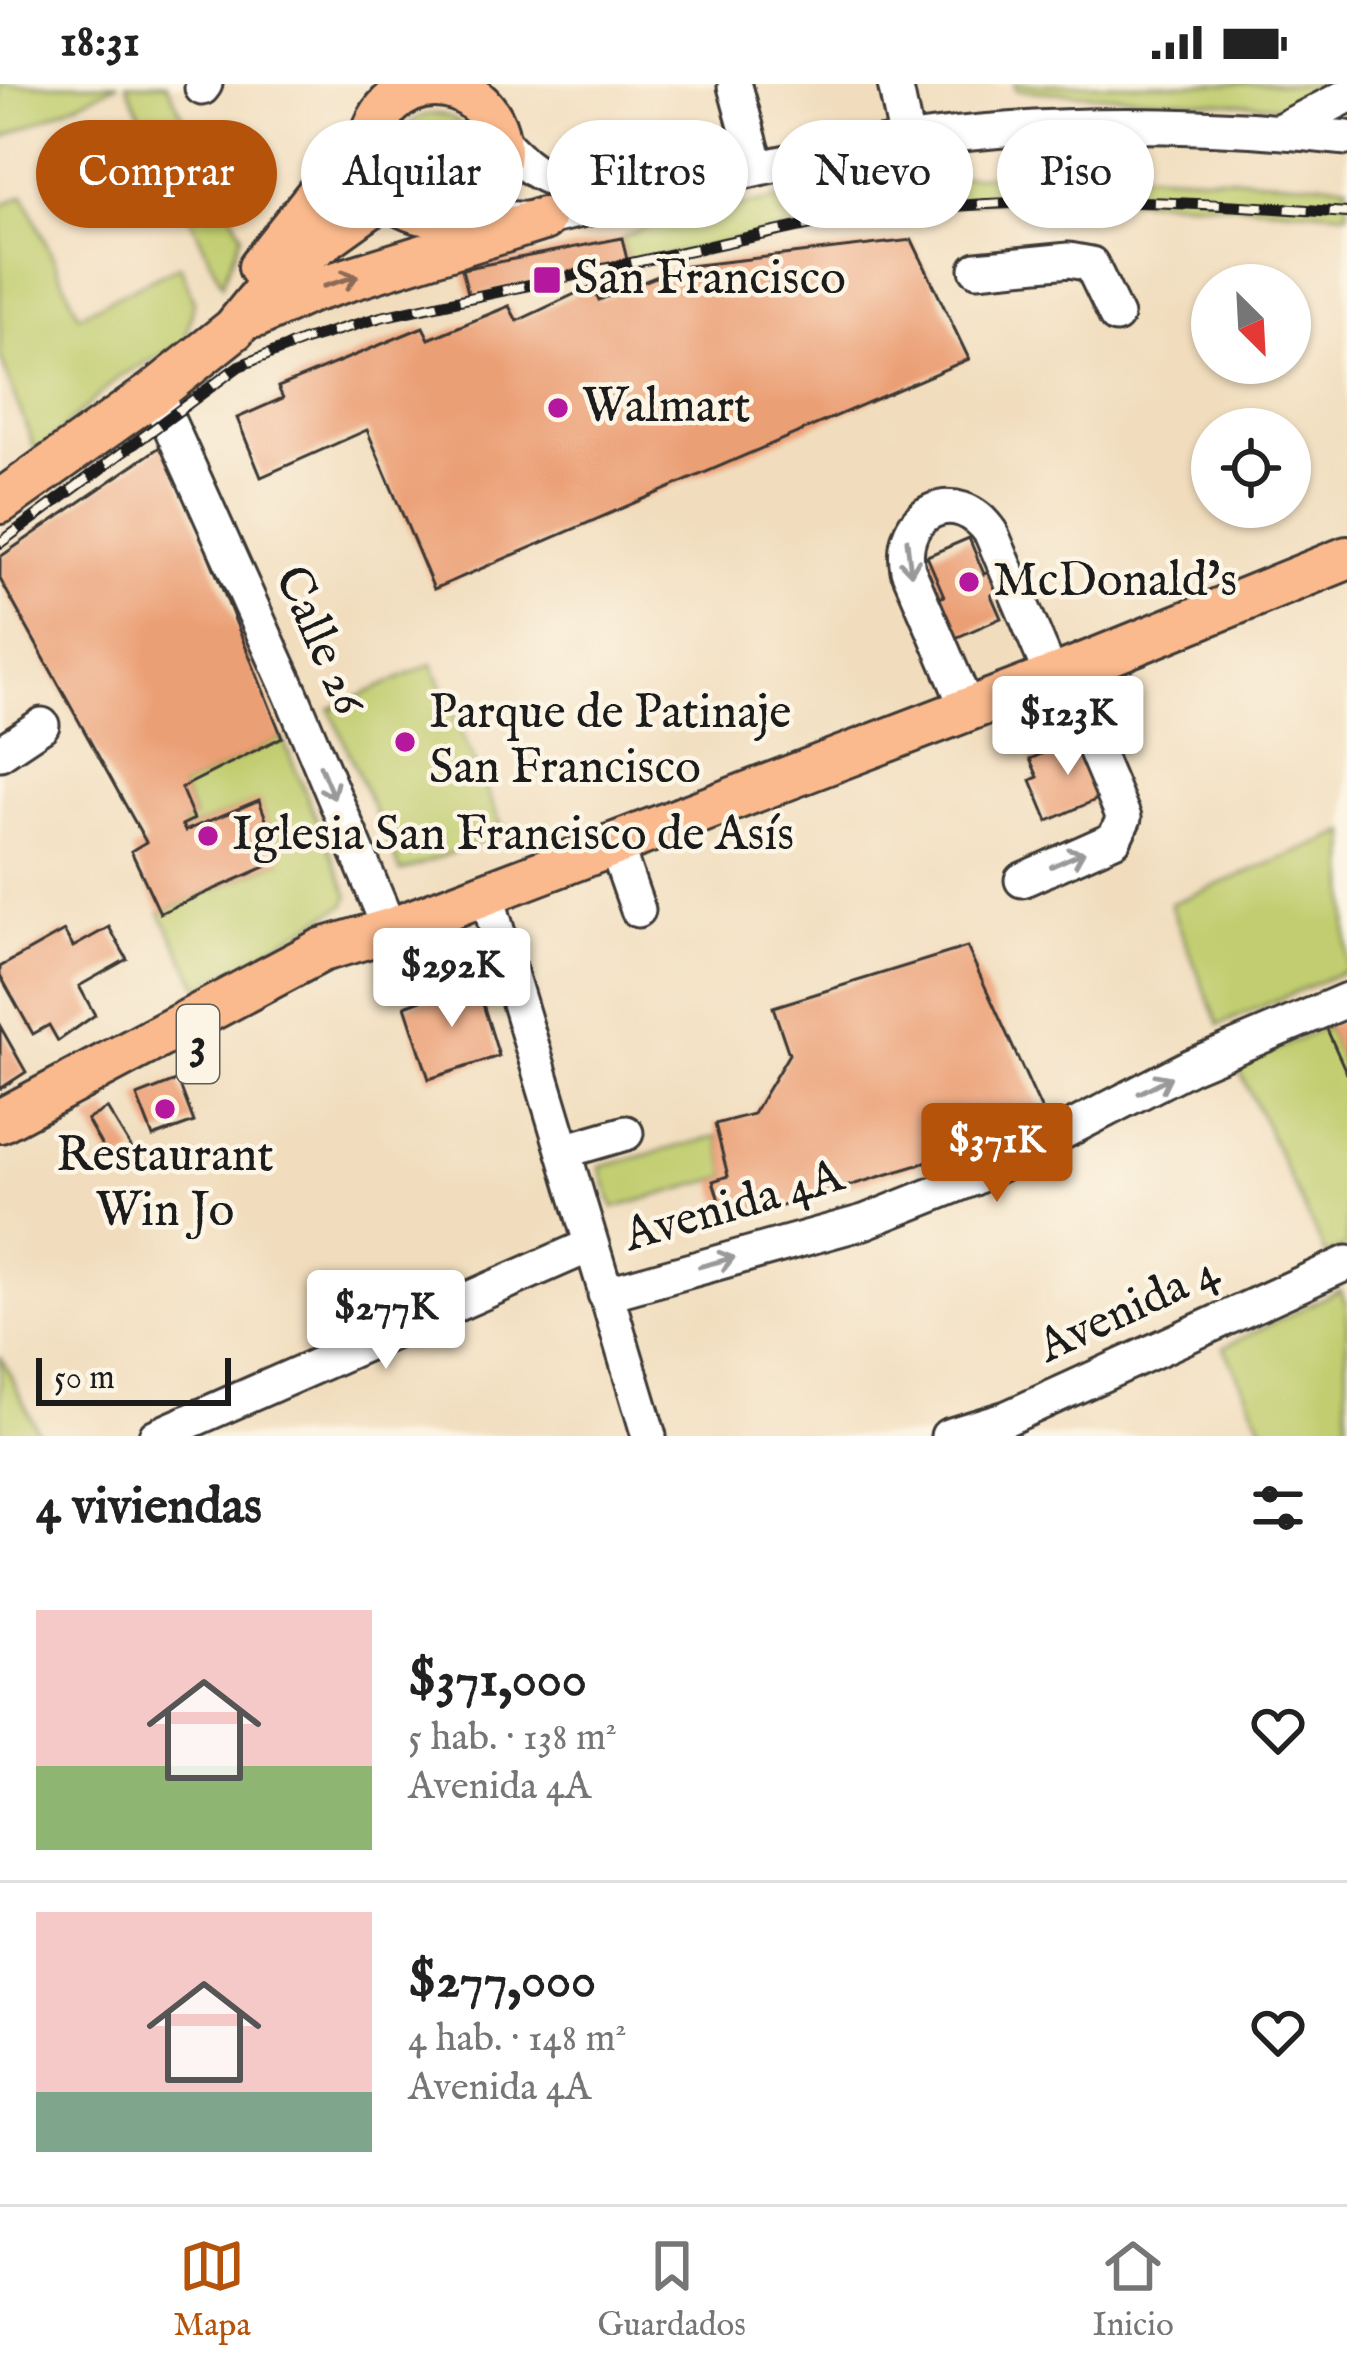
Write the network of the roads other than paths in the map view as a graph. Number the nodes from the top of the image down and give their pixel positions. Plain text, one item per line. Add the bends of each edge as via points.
1 (895, 84) edge
2 (735, 86) edge
3 (398, 92) edge
4 (1347, 96) edge
5 (489, 112) edge
6 (378, 120) edge
7 (903, 120) edge
8 (1279, 131) junction
9 (973, 135) edge
10 (1347, 138) edge
11 (772, 161) edge
12 (756, 163) junction
13 (772, 165) edge
14 (301, 215) edge
15 (542, 219) junction
16 (523, 220) edge
17 (340, 228) edge
18 (977, 268) dead end
19 (1116, 316) dead end
20 (234, 328) junction
21 (155, 392) junction
22 (0, 502) edge
23 (1347, 558) edge
24 (1058, 675) junction
25 (968, 710) junction
26 (42, 725) dead end
27 (0, 753) edge
28 (615, 844) junction
29 (1022, 880) dead end
30 (486, 893) junction
31 (638, 910) dead end
32 (390, 930) junction
33 (1347, 1000) edge
34 (0, 1121) edge
35 (626, 1133) dead end
36 (0, 1151) edge
37 (564, 1151) junction
38 (589, 1246) junction
39 (1347, 1263) edge
40 (604, 1294) junction
41 (156, 1436) edge
42 (649, 1436) edge
43 (948, 1436) edge

1 - 7 street
2 - 12 street
3 - 5 main road via 456,88
3 - 6 main road
4 - 8 street
5 - 12 street via 528,167 548,178
8 - 9 street via 1058,127
8 - 10 street
11 - 12 street
13 - 15 street
14 - 21 main road
15 - 16 street
20 -> 15 main road via 308,292
17 - 20 main road via 269,286
18 - 19 street via 1091,264
20 - 21 main road
21 - 22 main road
21 -> 32 street, Calle 26
23 - 24 main road, 3
24 - 25 main road, 3
24 -> 25 street via 980,517 950,507 932,513 916,522 904,549
29 -> 24 street via 1114,839 1124,818
25 - 28 main road, 3
26 - 27 street
28 - 30 main road, 3
28 - 31 street
30 - 32 main road, 3
30 - 37 street
32 - 34 main road, 3 via 322,950
32 - 36 main road, 3 via 335,972
40 -> 33 street, Avenida 4A via 864,1222 951,1188 1191,1066
35 - 37 street
37 - 38 street
38 - 40 street
38 - 41 street, Avenida 4A
39 - 43 street, Avenida 4 via 1007,1418
40 - 42 street

